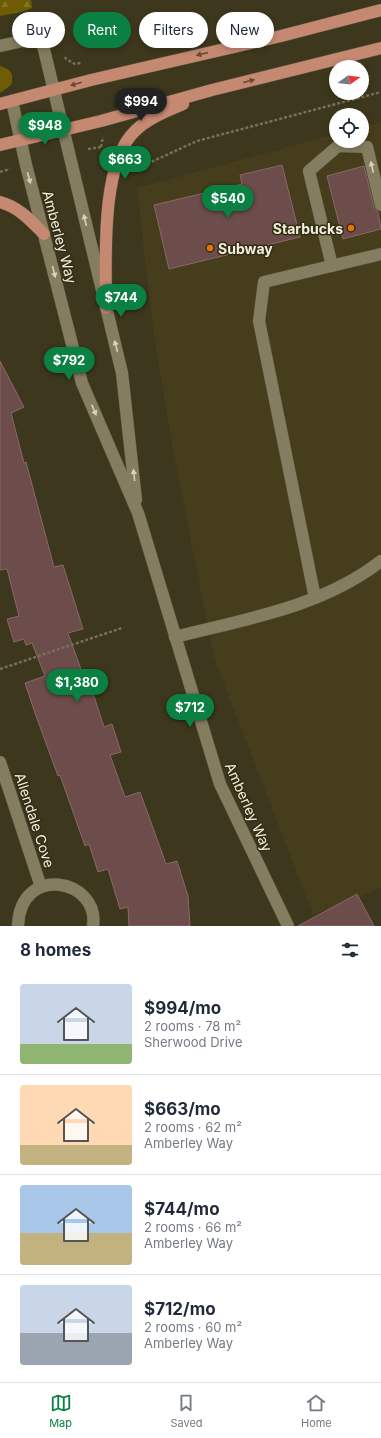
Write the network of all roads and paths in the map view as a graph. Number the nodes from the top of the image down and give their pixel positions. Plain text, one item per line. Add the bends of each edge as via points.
1 (381, 10) edge
2 (0, 46) edge
3 (381, 48) edge
4 (64, 54) dead end
5 (87, 63) dead end
6 (54, 90) junction
7 (212, 90) junction
8 (381, 92) edge
9 (6, 102) edge
10 (63, 130) junction
11 (21, 140) junction
12 (0, 145) edge
13 (101, 147) dead end
14 (88, 149) dead end
15 (12, 168) dead end
16 (138, 168) dead end
17 (0, 172) edge
18 (0, 202) edge
19 (381, 205) edge
20 (44, 234) junction
21 (381, 254) edge
22 (332, 266) junction
23 (106, 308) junction
24 (138, 513) junction
25 (381, 561) edge
26 (315, 598) junction
27 (122, 628) dead end
28 (175, 637) junction
29 (0, 669) edge
30 (0, 762) edge
31 (41, 887) junction
32 (18, 926) edge
33 (93, 926) edge
34 (288, 926) edge

1 -> 6 main road
2 - 6 street, Amberley Way via 41,36
7 -> 3 main road
4 - 5 path via 66,60 74,64
6 - 9 main road
6 - 10 street, Amberley Way
7 - 10 main road
7 - 23 main road via 153,118 136,130 126,142 118,159 110,193 105,248
8 - 16 path via 197,140
9 - 11 street, Amberley Way
10 - 11 main road
23 -> 10 street, Amberley Way
11 - 12 main road
11 -> 20 street, Amberley Way
13 - 14 path
15 - 17 path
18 - 20 main road via 25,215
19 -> 22 street via 367,147 338,146 309,171
20 -> 24 street, Amberley Way via 82,382
21 - 22 street
22 - 26 street via 264,282 259,321
24 -> 23 street, Amberley Way via 122,372
24 - 28 street, Amberley Way
25 - 26 street via 339,588
26 - 28 street via 289,608
27 - 29 path
28 - 34 street, Amberley Way via 220,784
30 - 31 street, Allendale Cove
31 - 32 street via 31,893 23,903
31 - 33 street via 54,884 77,891 92,911

